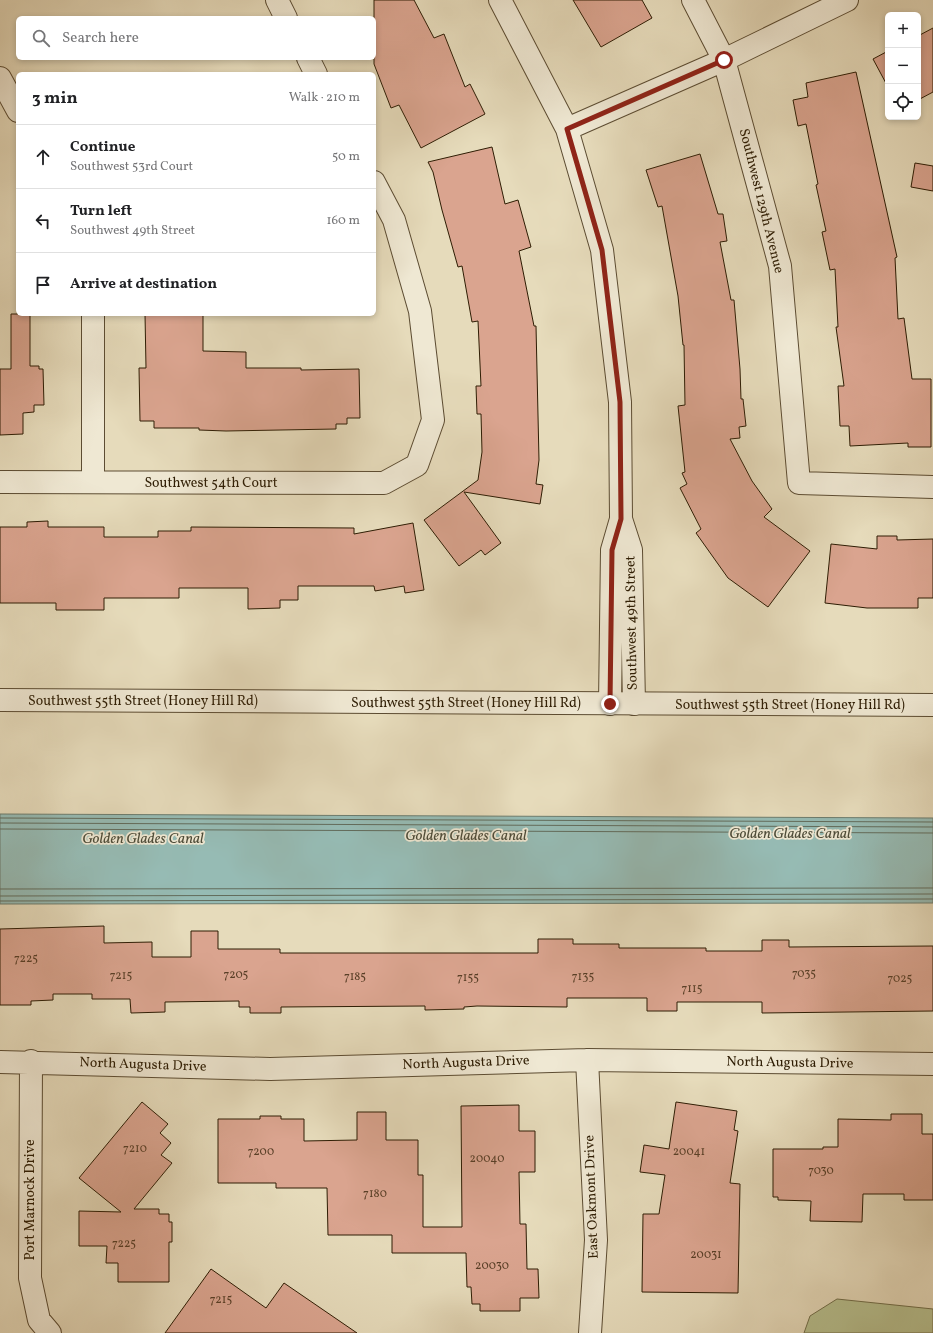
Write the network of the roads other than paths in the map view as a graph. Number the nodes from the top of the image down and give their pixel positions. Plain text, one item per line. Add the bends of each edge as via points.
1 (277, 0) edge
2 (500, 0) edge
3 (693, 0) edge
4 (847, 0) edge
5 (285, 16) edge
6 (309, 60) edge
7 (724, 60) junction
8 (315, 72) edge
9 (0, 78) edge
10 (16, 107) edge
11 (567, 129) junction
12 (376, 186) edge
13 (93, 316) edge
14 (0, 482) edge
15 (94, 482) junction
16 (933, 487) edge
17 (621, 519) junction
18 (0, 700) edge
19 (610, 704) junction
20 (634, 704) junction
21 (933, 705) edge
22 (587, 1060) junction
23 (31, 1061) junction
24 (0, 1062) edge
25 (933, 1064) edge
26 (50, 1333) edge
27 (590, 1333) edge

1 - 5 street
2 - 11 street, Southwest 49th Street
3 - 7 street, Southwest 129th Avenue
4 - 7 street
6 - 8 street
7 - 11 street
7 - 16 street, Southwest 129th Avenue via 780,266 799,484
9 - 10 street
11 - 17 street, Southwest 49th Street via 602,250 620,402
12 - 15 street, Southwest 54th Court via 394,220 420,311 433,420 417,466 384,484
13 - 15 street
14 - 15 street, Southwest 54th Court
17 - 19 street, Southwest 49th Street via 612,550
17 - 20 street, Southwest 49th Street via 631,550
18 - 19 street, Southwest 55th Street (Honey Hill Rd)
19 - 20 street, Southwest 55th Street (Honey Hill Rd)
20 - 21 street, Southwest 55th Street (Honey Hill Rd)
22 - 23 street, North Augusta Drive via 270,1069
22 - 25 street, North Augusta Drive
22 - 27 street, East Oakmont Drive via 596,1240
23 - 24 street, North Augusta Drive
23 - 26 street, Port Marnock Drive via 30,1278 39,1320

